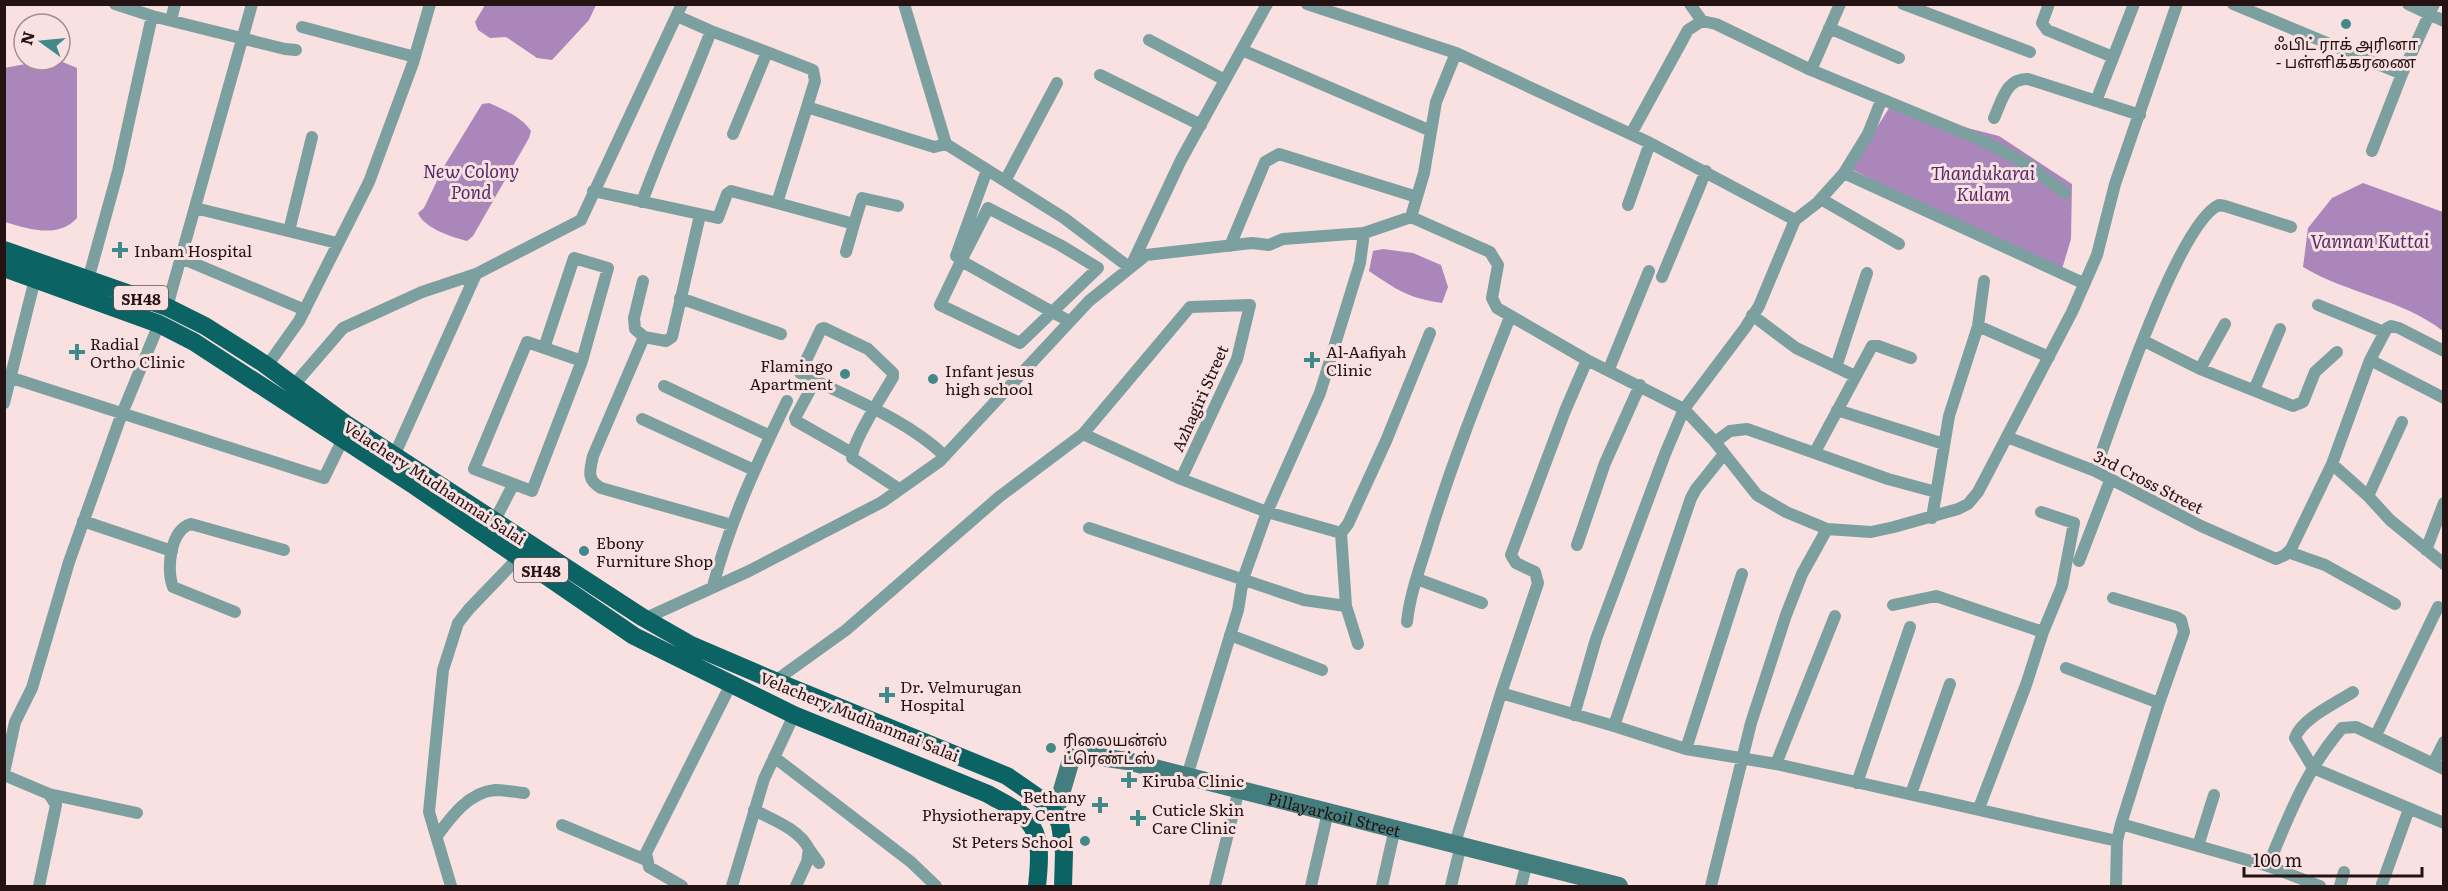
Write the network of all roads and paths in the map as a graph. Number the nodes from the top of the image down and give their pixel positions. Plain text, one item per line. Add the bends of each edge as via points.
1 (115, 4) edge
2 (175, 4) edge
3 (252, 4) edge
4 (430, 4) edge
5 (904, 4) edge
6 (1267, 4) edge
7 (1307, 4) edge
8 (1690, 4) edge
9 (1840, 4) edge
10 (2049, 4) edge
11 (2134, 4) edge
12 (2177, 4) edge
13 (2233, 4) edge
14 (2408, 4) edge
15 (1905, 5) edge
16 (2432, 9) edge
17 (680, 10) edge
18 (152, 16) junction
19 (171, 20) junction
20 (1702, 21) junction
21 (2444, 21) edge
22 (302, 27) dead end
23 (1829, 28) junction
24 (711, 31) junction
25 (243, 38) junction
26 (1149, 40) dead end
27 (296, 50) dead end
28 (1242, 50) junction
29 (768, 52) junction
30 (2030, 52) dead end
31 (1456, 54) junction
32 (415, 57) junction
33 (2113, 57) junction
34 (1899, 58) dead end
35 (1811, 70) junction
36 (2402, 74) junction
37 (1100, 75) dead end
38 (1225, 80) junction
39 (1057, 83) dead end
40 (1881, 100) junction
41 (2096, 101) junction
42 (807, 107) junction
43 (2140, 115) junction
44 (1994, 118) dead end
45 (1201, 125) junction
46 (1431, 131) junction
47 (733, 134) dead end
48 (1631, 134) junction
49 (312, 137) dead end
50 (1650, 143) junction
51 (946, 144) junction
52 (2372, 151) dead end
53 (987, 170) junction
54 (1706, 171) junction
55 (1844, 173) junction
56 (1005, 181) junction
57 (593, 191) junction
58 (2065, 193) dead end
59 (1417, 197) junction
60 (1821, 199) junction
61 (642, 202) junction
62 (777, 203) junction
63 (1628, 205) dead end
64 (898, 206) dead end
65 (195, 208) junction
66 (700, 215) junction
67 (1411, 217) junction
68 (1795, 220) junction
69 (854, 224) junction
70 (2291, 226) dead end
71 (289, 231) junction
72 (1364, 233) junction
73 (337, 243) junction
74 (1899, 244) dead end
75 (1230, 246) junction
76 (4, 250) edge
77 (846, 252) dead end
78 (181, 258) junction
79 (958, 261) junction
80 (4, 268) edge
81 (1098, 268) junction
82 (1130, 268) junction
83 (1649, 271) dead end
84 (1867, 273) dead end
85 (476, 274) junction
86 (1662, 277) dead end
87 (35, 279) junction
88 (88, 280) junction
89 (1115, 280) junction
90 (643, 281) dead end
91 (1984, 281) dead end
92 (2083, 283) junction
93 (680, 298) junction
94 (2318, 305) dead end
95 (305, 310) junction
96 (1054, 313) junction
97 (1752, 315) junction
98 (163, 316) junction
99 (1510, 317) junction
100 (1070, 321) junction
101 (2225, 324) dead end
102 (1978, 326) junction
103 (2280, 329) dead end
104 (2384, 332) junction
105 (1430, 333) dead end
106 (781, 334) dead end
107 (644, 337) junction
108 (2144, 341) junction
109 (544, 348) junction
110 (2444, 351) edge
111 (2337, 352) dead end
112 (2049, 357) junction
113 (1911, 358) dead end
114 (1587, 360) junction
115 (2370, 360) junction
116 (582, 362) junction
117 (267, 366) junction
118 (1836, 367) junction
119 (1609, 369) junction
120 (2200, 369) junction
121 (1855, 376) junction
122 (12, 378) junction
123 (815, 381) junction
124 (1640, 385) junction
125 (293, 386) junction
126 (664, 386) dead end
127 (2254, 390) junction
128 (2444, 398) edge
129 (787, 401) dead end
130 (4, 403) edge
131 (1684, 409) junction
132 (874, 410) junction
133 (1837, 410) junction
134 (123, 412) junction
135 (642, 419) dead end
136 (2402, 422) dead end
137 (1083, 434) junction
138 (770, 436) junction
139 (2007, 437) junction
140 (343, 439) junction
141 (1715, 442) junction
142 (1944, 444) junction
143 (1815, 452) junction
144 (852, 453) junction
145 (1724, 454) junction
146 (394, 456) junction
147 (945, 456) junction
148 (2332, 464) junction
149 (754, 470) junction
150 (2095, 471) junction
151 (1181, 478) junction
152 (2111, 478) junction
153 (513, 484) junction
154 (899, 489) junction
155 (1936, 492) junction
156 (2368, 496) junction
157 (2444, 503) edge
158 (1267, 512) junction
159 (2041, 512) dead end
160 (1932, 518) junction
161 (495, 520) junction
162 (84, 521) junction
163 (732, 525) junction
164 (1089, 528) dead end
165 (1827, 529) junction
166 (1341, 533) junction
167 (1577, 545) dead end
168 (284, 550) dead end
169 (2426, 550) junction
170 (172, 552) junction
171 (2288, 552) junction
172 (520, 556) junction
173 (2079, 561) dead end
174 (2444, 564) edge
175 (1742, 574) dead end
176 (1243, 579) junction
177 (1417, 579) junction
178 (713, 586) junction
179 (2113, 598) dead end
180 (1482, 603) dead end
181 (2395, 604) dead end
182 (1893, 605) dead end
183 (1346, 606) junction
184 (2438, 607) dead end
185 (234, 612) dead end
186 (1835, 616) dead end
187 (646, 618) junction
188 (1407, 622) dead end
189 (1910, 627) dead end
190 (2043, 632) junction
191 (1230, 635) junction
192 (1358, 644) dead end
193 (2066, 668) dead end
194 (1322, 670) dead end
195 (775, 681) junction
196 (731, 684) junction
197 (1950, 684) dead end
198 (1501, 693) junction
199 (2353, 693) dead end
200 (2158, 703) junction
201 (794, 715) junction
202 (1574, 715) junction
203 (10, 720) edge
204 (1614, 726) junction
205 (2376, 735) junction
206 (2444, 742) edge
207 (1686, 749) junction
208 (774, 757) junction
209 (1742, 758) junction
210 (1776, 764) junction
211 (2438, 766) edge
212 (2313, 768) junction
213 (4, 774) edge
214 (1186, 776) junction
215 (1857, 783) junction
216 (1239, 789) junction
217 (524, 792) dead end
218 (50, 794) junction
219 (1911, 794) junction
220 (2214, 795) dead end
221 (1979, 808) junction
222 (2409, 809) junction
223 (754, 810) junction
224 (1328, 812) junction
225 (137, 813) dead end
226 (1055, 814) junction
227 (2444, 823) edge
228 (2121, 824) junction
229 (562, 825) dead end
230 (1395, 828) junction
231 (436, 836) junction
232 (2117, 841) junction
233 (1458, 844) junction
234 (2198, 846) junction
235 (809, 849) junction
236 (646, 860) junction
237 (1527, 862) junction
238 (819, 863) dead end
239 (2268, 866) junction
240 (2344, 872) dead end
241 (2382, 884) dead end
242 (676, 885) edge
243 (39, 886) edge
244 (451, 886) edge
245 (732, 886) edge
246 (796, 886) edge
247 (936, 886) edge
248 (1037, 886) edge
249 (1063, 886) edge
250 (1215, 886) edge
251 (1311, 886) edge
252 (1382, 886) edge
253 (1451, 886) edge
254 (1521, 886) edge
255 (1617, 886) edge
256 (1711, 886) edge
257 (2116, 886) edge
258 (2320, 886) edge
259 (2340, 886) edge

1 - 18 street
2 - 19 street
3 - 25 street
4 - 32 street
5 - 51 street
6 - 28 street
7 - 31 street
8 - 20 street
9 - 23 street
10 - 33 street via 2043,23 2047,30
11 - 33 street
12 - 43 street
13 - 36 street
14 - 16 street
15 - 30 street
16 - 21 street
16 - 36 street
17 - 24 street
17 - 57 street
18 - 19 street
18 - 88 street via 118,171
19 - 25 street
20 - 35 street via 1716,24
20 - 48 street via 1688,30
22 - 32 street
23 - 34 street
23 - 35 street
24 - 29 street
24 - 61 street
25 - 27 street
25 - 65 street
26 - 38 street
28 - 38 street
28 - 46 street
29 - 42 street via 813,70 815,81
29 - 47 street
31 - 46 street via 1436,102
31 - 48 street
32 - 73 street via 369,182
33 - 41 street
35 - 40 street
36 - 52 street
37 - 45 street
38 - 45 street
39 - 56 street
40 - 55 street via 1868,134
40 - 58 street via 1981,140 2027,164
41 - 43 street
41 - 44 street via 2019,79 2009,86
42 - 51 street via 934,147
42 - 62 street
43 - 92 street via 2115,184 2097,255
45 - 82 street
46 - 59 street
48 - 50 street
49 - 71 street
50 - 54 street
50 - 63 street
51 - 53 street
53 - 56 street
53 - 79 street
54 - 68 street
54 - 86 street
55 - 60 street
55 - 92 street
56 - 82 street via 1065,218
57 - 61 street
57 - 85 street via 581,220
59 - 67 street
59 - 75 street via 1279,154 1265,162
60 - 68 street
60 - 74 street
61 - 66 street
62 - 66 street via 730,191 718,218
62 - 69 street
64 - 69 street via 862,198
65 - 71 street
65 - 78 street
66 - 93 street
67 - 72 street
67 - 99 street via 1494,256 1498,265 1493,302
68 - 97 street
69 - 77 street
70 - 108 street via 2225,206 2213,208 2177,260
71 - 73 street
72 - 75 street
72 - 158 street via 1360,263 1320,393
73 - 95 street
75 - 82 street via 1146,255
76 - 88 main road, Velachery Mudhanmai Salai / SH48
78 - 95 street
78 - 98 street
79 - 81 street via 988,208
79 - 96 street
79 - 96 street via 940,305 1020,343
80 - 87 main road, Velachery Mudhanmai Salai / SH48
81 - 89 street
81 - 96 street
82 - 89 street
83 - 119 street
84 - 118 street
85 - 125 street via 422,292 343,328
85 - 146 street
87 - 98 main road, Velachery Mudhanmai Salai / SH48
87 - 122 street
88 - 98 main road, Velachery Mudhanmai Salai / SH48
89 - 100 street
90 - 107 street via 634,318 635,329
91 - 102 street
92 - 112 street
93 - 106 street
93 - 107 street via 672,337 666,341
94 - 104 street
95 - 117 street
96 - 100 street
97 - 118 street via 1796,348
97 - 131 street
98 - 117 main road, Velachery Mudhanmai Salai / SH48 via 205,326
98 - 134 street
98 - 140 main road, Velachery Mudhanmai Salai / SH48
99 - 114 street
99 - 177 street via 1466,429
100 - 147 street
101 - 120 street
102 - 112 street
102 - 142 street
103 - 127 street
104 - 110 street via 2391,326 2399,328
104 - 115 street
105 - 166 street via 1386,441
107 - 163 street via 593,456 589,476 601,488
108 - 120 street
108 - 150 street
109 - 116 street
109 - 116 street via 574,258 608,268
109 - 153 street via 526,342 474,469
111 - 127 street via 2319,366 2298,405
112 - 139 street
113 - 121 street via 1872,346
114 - 119 street
114 - 198 street via 1511,555 1516,563 1535,572 1538,584
115 - 128 street
115 - 148 street
116 - 153 street via 532,491
117 - 125 main road, Velachery Mudhanmai Salai / SH48
118 - 121 street
119 - 124 street
120 - 127 street
121 - 133 street
122 - 130 street
122 - 134 street
123 - 132 street
123 - 132 street via 800,373 824,328 868,349 893,374
123 - 144 street via 796,421
124 - 131 street
124 - 167 street via 1605,463
125 - 146 main road, Velachery Mudhanmai Salai / SH48
126 - 138 street
129 - 138 street
131 - 141 street
131 - 202 street via 1596,639
132 - 144 street
132 - 147 street via 926,438
133 - 142 street
133 - 143 street
134 - 140 street via 324,478
134 - 162 street
135 - 149 street
136 - 156 street
137 - 151 street, Azhagiri Street
137 - 151 street, Azhagiri Street via 1190,307 1250,305 1237,359
137 - 195 street, Azhagiri Street via 999,497 846,630
138 - 149 street
139 - 150 street, 3rd Cross Street
139 - 160 street via 1968,504
140 - 172 main road, Velachery Mudhanmai Salai / SH48
141 - 143 street via 1730,431 1747,429
141 - 145 street
142 - 155 street
143 - 155 street
144 - 154 street via 852,458
145 - 165 street via 1757,495
145 - 204 street via 1692,498
146 - 161 main road, Velachery Mudhanmai Salai / SH48
147 - 154 street
148 - 156 street
148 - 171 street
149 - 163 street
150 - 152 street, 3rd Cross Street
151 - 158 street
152 - 171 street, 3rd Cross Street via 2201,526 2276,559
152 - 173 street
153 - 161 street
154 - 178 street via 882,502 749,572
155 - 160 street
156 - 169 street
157 - 169 street
158 - 166 street
158 - 176 street
159 - 190 street via 2074,523 2062,586
160 - 165 street via 1870,532
161 - 187 main road, Velachery Mudhanmai Salai / SH48
162 - 170 street
162 - 203 street via 32,688
163 - 178 street
164 - 176 street
165 - 209 street via 1802,574 1786,615
166 - 183 street
168 - 170 street via 191,524 180,531
169 - 174 street
170 - 185 street via 173,587
171 - 181 street via 2325,565
172 - 196 main road, Velachery Mudhanmai Salai / SH48 via 634,636
172 - 231 street via 469,609 452,640 440,686 429,812
175 - 207 street
176 - 183 street via 1304,600
176 - 191 street
177 - 180 street
177 - 188 street
178 - 187 street
179 - 200 street via 2176,616 2184,625
182 - 190 street via 1936,596
183 - 192 street
184 - 205 street
186 - 210 street
187 - 195 main road, Velachery Mudhanmai Salai / SH48 via 691,645
189 - 215 street
190 - 221 street
191 - 194 street
191 - 214 street
193 - 200 street
195 - 226 main road, Velachery Mudhanmai Salai / SH48 via 1007,776
196 - 201 main road, Velachery Mudhanmai Salai / SH48
196 - 236 street via 646,853
197 - 219 street
198 - 202 street
198 - 233 street
199 - 212 street via 2297,731 2295,738
200 - 228 street
201 - 208 street
201 - 248 main road, Velachery Mudhanmai Salai / SH48 via 988,794 1015,810 1029,821 1036,837 1040,861
202 - 204 street
203 - 213 street
204 - 207 street
205 - 211 street
205 - 212 street via 2356,727 2342,728
206 - 211 street
207 - 209 street
208 - 223 street
208 - 247 street via 911,862
209 - 210 street
209 - 256 street
210 - 215 street
212 - 222 street
212 - 239 street via 2294,801
213 - 218 street
214 - 216 street, Pillayarkoil Street
214 - 226 street, Pillayarkoil Street via 1073,753
215 - 219 street
216 - 224 street, Pillayarkoil Street
216 - 250 street
217 - 231 street via 493,790 467,801
218 - 225 street
218 - 243 street via 56,805
219 - 221 street
220 - 234 street
221 - 232 street
222 - 227 street
222 - 241 street
223 - 235 street via 796,833
223 - 245 street
224 - 230 street, Pillayarkoil Street
224 - 251 street
226 - 249 main road via 1064,853
228 - 232 street
228 - 234 street
229 - 236 street
230 - 233 street, Pillayarkoil Street
230 - 252 street
231 - 244 street
232 - 257 street
233 - 237 street, Pillayarkoil Street
233 - 253 street
234 - 239 street
235 - 238 street
235 - 246 street
236 - 242 street
237 - 254 street
237 - 255 street, Pillayarkoil Street
239 - 258 street
240 - 259 street

